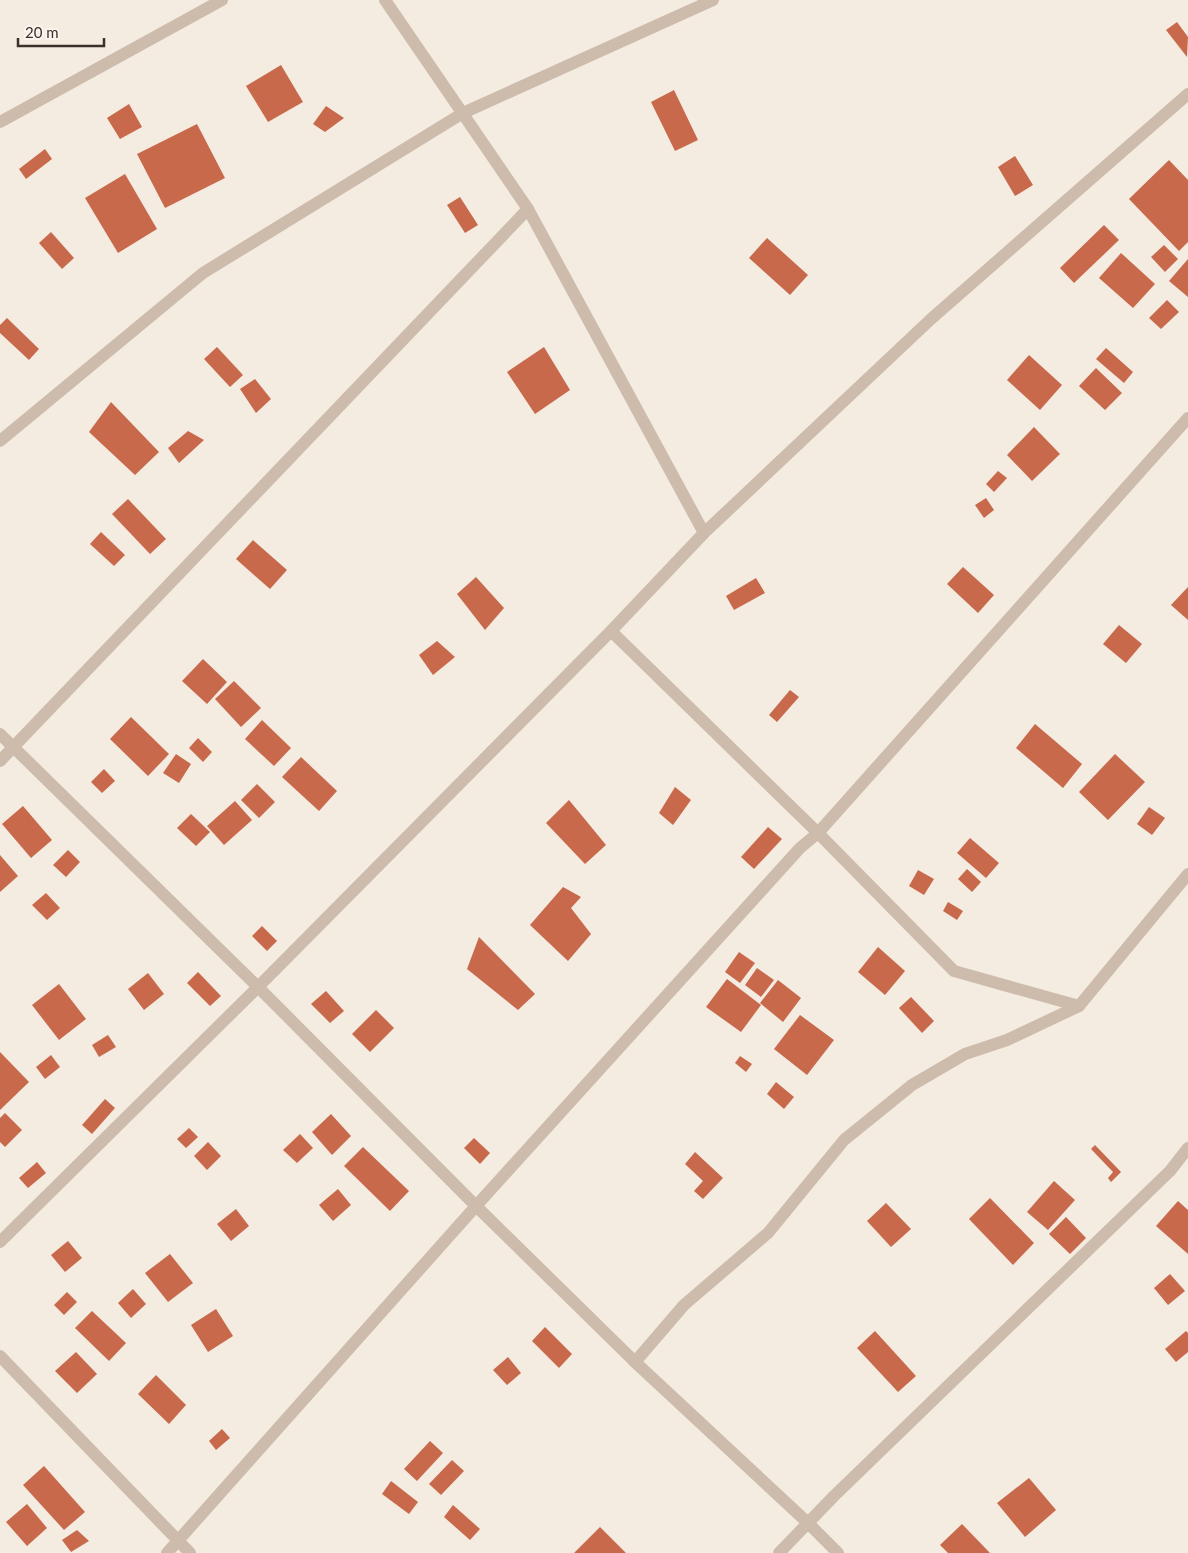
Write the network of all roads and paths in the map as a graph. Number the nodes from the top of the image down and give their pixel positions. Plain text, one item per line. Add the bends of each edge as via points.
1 (222, 0) edge
2 (385, 0) edge
3 (713, 0) edge
4 (1188, 94) edge
5 (463, 114) junction
6 (0, 122) edge
7 (528, 209) junction
8 (1188, 418) edge
9 (0, 441) edge
10 (704, 533) junction
11 (611, 631) junction
12 (0, 734) edge
13 (13, 748) junction
14 (0, 761) edge
15 (818, 833) junction
16 (1188, 874) edge
17 (258, 987) junction
18 (1079, 1006) junction
19 (1188, 1148) edge
20 (476, 1206) junction
21 (0, 1242) edge
22 (0, 1356) edge
23 (635, 1362) junction
24 (808, 1523) junction
25 (178, 1541) junction
26 (167, 1553) edge
27 (190, 1553) edge
28 (779, 1553) edge
29 (838, 1553) edge

1 - 6 street
2 - 5 street
3 - 5 street
4 - 10 street via 931,319
5 - 7 street
5 - 9 street via 203,273
7 - 10 street
7 - 13 street
8 - 15 street
10 - 11 street
11 - 15 street
11 - 17 street
12 - 13 street
13 - 14 street
13 - 17 street
15 - 18 street via 954,972
15 - 20 street via 800,848
16 - 18 street
17 - 20 street
17 - 21 street
18 - 23 street via 1007,1040 965,1054 912,1085 889,1103 844,1140 768,1234 684,1306
19 - 24 street via 1170,1171
20 - 23 street
20 - 25 street
22 - 25 street
23 - 24 street
24 - 28 street
24 - 29 street
25 - 26 street
25 - 27 street

